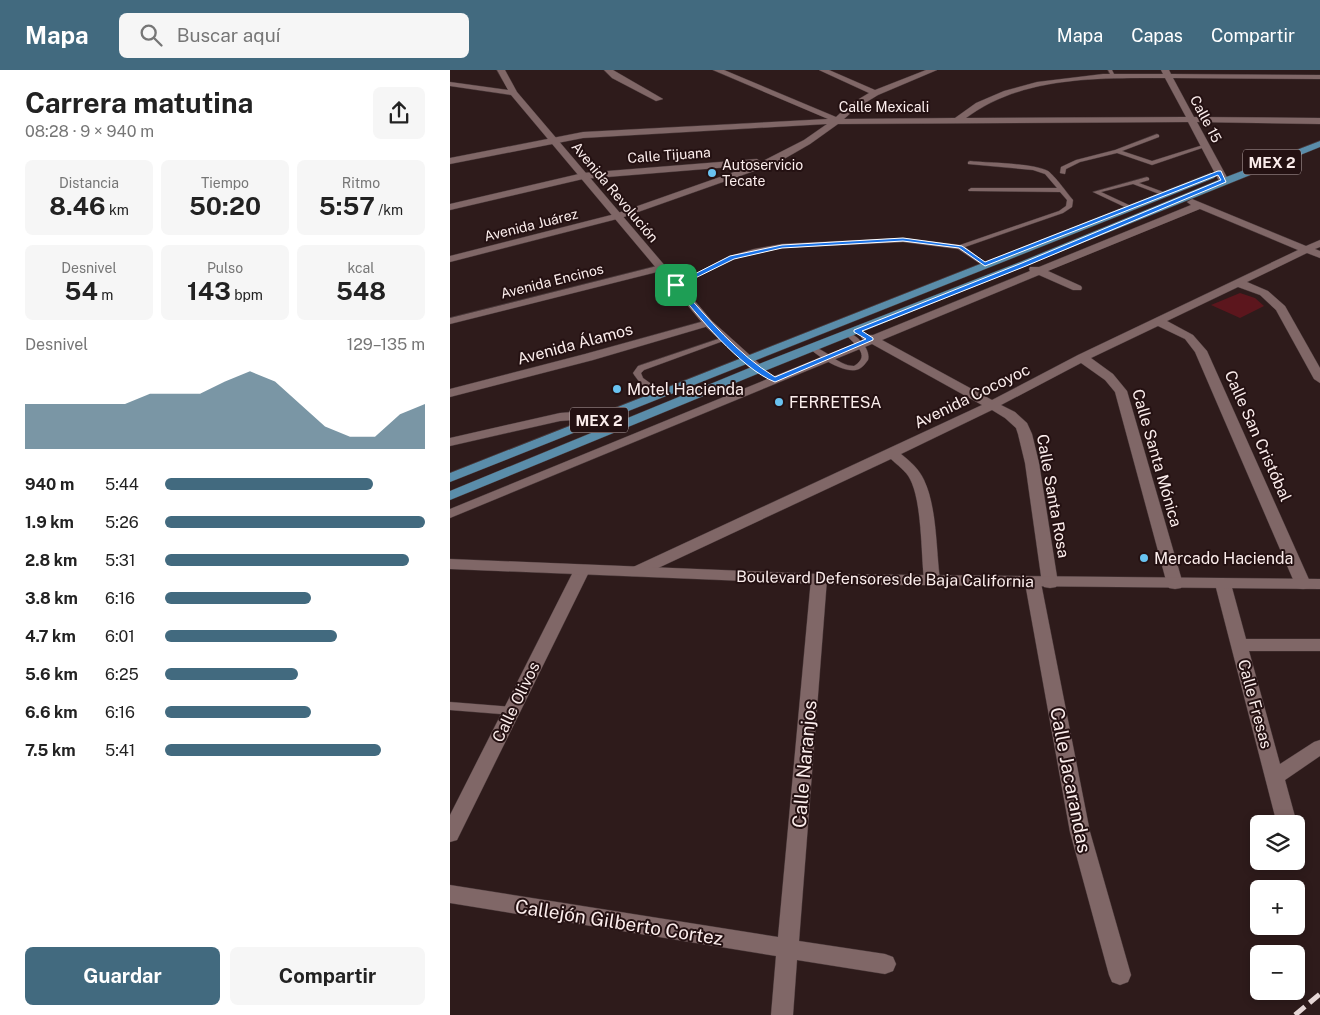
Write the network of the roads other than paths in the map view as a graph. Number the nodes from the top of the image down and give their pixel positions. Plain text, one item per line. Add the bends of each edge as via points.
1 (502, 70) edge
2 (608, 70) edge
3 (717, 70) edge
4 (823, 70) edge
5 (933, 70) edge
6 (1112, 73) edge
7 (1167, 73) edge
8 (1320, 77) edge
9 (450, 84) edge
10 (514, 93) junction
11 (875, 93) junction
12 (659, 99) dead end
13 (1190, 119) junction
14 (838, 121) junction
15 (957, 121) junction
16 (1320, 122) edge
17 (1320, 135) edge
18 (1158, 136) dead end
19 (554, 139) junction
20 (1320, 144) edge
21 (1205, 146) junction
22 (1117, 150) junction
23 (450, 161) edge
24 (774, 161) junction
25 (970, 163) dead end
26 (1063, 173) dead end
27 (583, 176) junction
28 (1222, 177) junction
29 (1147, 179) dead end
30 (1132, 182) junction
31 (971, 190) dead end
32 (1063, 190) junction
33 (1164, 194) junction
34 (1184, 198) junction
35 (1200, 205) junction
36 (450, 207) edge
37 (1129, 208) junction
38 (618, 216) junction
39 (1320, 243) edge
40 (960, 247) junction
41 (1306, 250) junction
42 (1320, 256) edge
43 (450, 259) edge
44 (1024, 264) junction
45 (985, 265) junction
46 (661, 268) junction
47 (1039, 271) junction
48 (1239, 283) junction
49 (676, 285) junction
50 (1076, 288) dead end
51 (450, 321) edge
52 (1159, 322) junction
53 (708, 323) junction
54 (859, 337) junction
55 (724, 340) junction
56 (812, 348) junction
57 (828, 357) junction
58 (1082, 358) junction
59 (752, 365) junction
60 (1320, 379) edge
61 (775, 380) junction
62 (450, 393) edge
63 (661, 395) junction
64 (992, 405) junction
65 (600, 419) junction
66 (450, 442) edge
67 (892, 453) junction
68 (450, 478) edge
69 (450, 496) edge
70 (450, 514) edge
71 (450, 564) edge
72 (582, 570) junction
73 (636, 572) junction
74 (819, 579) junction
75 (932, 580) junction
76 (1042, 583) junction
77 (1175, 584) junction
78 (1223, 584) junction
79 (1303, 584) junction
80 (1320, 584) edge
81 (1239, 645) junction
82 (1320, 645) edge
83 (450, 706) edge
84 (512, 711) junction
85 (1320, 747) edge
86 (1275, 777) junction
87 (1285, 815) edge
88 (450, 834) edge
89 (450, 894) edge
90 (788, 949) junction
91 (885, 964) dead end
92 (1120, 974) dead end
93 (782, 1015) edge

1 - 10 street, Avenida Revolución
2 - 12 street
3 - 14 street
4 - 11 street
5 - 11 street
6 - 7 street
6 - 15 street via 1018,89 982,102
7 - 8 street
7 - 13 street, Calle 15
9 - 10 street
10 - 19 street, Avenida Revolución
11 - 14 street via 852,107
13 - 15 street, Calle Mexicali
13 - 16 street, Calle Mexicali
13 - 21 street, Calle 15
14 - 15 street, Calle Mexicali
14 - 19 street, Calle Mexicali via 614,132
14 - 24 street
17 - 28 main road, MEX 2
18 - 22 lane
19 - 23 street, Calle Mexicali
19 - 27 street, Avenida Revolución
20 - 28 main road, MEX 2
21 - 22 lane via 1152,163
21 - 28 street, Calle 15
22 - 26 lane via 1078,160 1063,168
24 - 27 street, Calle Tijuana
24 - 38 street, Avenida Juárez
25 - 32 lane via 1034,168 1047,173
27 - 36 street, Calle Tijuana
27 - 38 street, Avenida Revolución
28 - 33 main road, MEX 2
28 - 34 main road, MEX 2
29 - 30 lane
30 - 33 lane
30 - 37 lane via 1096,192
31 - 32 lane
32 - 40 lane via 1070,200 1068,207 1060,212
33 - 37 main road, MEX 2
34 - 35 street
34 - 44 main road, MEX 2
35 - 41 street
35 - 47 street
37 - 45 main road, MEX 2
38 - 43 street, Avenida Juárez
38 - 46 street, Avenida Revolución
39 - 41 street, Avenida Cocoyoc
40 - 45 lane
40 - 49 lane via 903,240 782,246 732,257
41 - 42 street
41 - 48 street, Avenida Cocoyoc
44 - 47 street
44 - 54 main road, MEX 2
45 - 59 main road, MEX 2
46 - 49 street, Avenida Revolución
46 - 51 street, Avenida Encinos
47 - 50 street
47 - 54 street
48 - 52 street, Avenida Cocoyoc
48 - 60 street via 1264,293 1281,308
49 - 53 street, Avenida Revolución
52 - 58 street, Avenida Cocoyoc
52 - 79 street, Calle San Cristóbal via 1189,337 1201,351
53 - 55 street, Avenida Revolución
53 - 62 street, Avenida Álamos
54 - 56 main road, MEX 2
54 - 57 street
54 - 57 lane via 866,361 857,367 847,368
54 - 64 street, Calle Santa Rosa
55 - 59 street, Avenida Revolución
55 - 63 lane via 641,368 637,373 640,379
56 - 57 lane
56 - 59 main road, MEX 2
57 - 61 street
58 - 64 street, Avenida Cocoyoc
58 - 77 street, Calle Santa Mónica via 1109,377 1121,391
59 - 61 street, Avenida Revolución
59 - 63 main road, MEX 2
59 - 69 main road, MEX 2
61 - 70 street
63 - 65 main road, MEX 2
64 - 67 street, Avenida Cocoyoc
64 - 76 street, Calle Santa Rosa via 1017,420 1026,434 1032,464
65 - 66 street via 587,415 560,417
65 - 68 main road, MEX 2
67 - 73 street, Avenida Cocoyoc
67 - 75 street via 918,481
71 - 72 street, Boulevard Defensores de Baja California
72 - 73 street, Boulevard Defensores de Baja California
72 - 84 street, Calle Olivos
73 - 74 street, Boulevard Defensores de Baja California
74 - 75 street, Boulevard Defensores de Baja California
74 - 90 street, Calle Naranjos
75 - 76 street, Boulevard Defensores de Baja California
76 - 77 street, Boulevard Defensores de Baja California
76 - 92 street, Calle Jacarandas via 1080,832
77 - 78 street, Boulevard Defensores de Baja California
78 - 79 street, Boulevard Defensores de Baja California
78 - 81 street, Calle Fresas
79 - 80 street, Boulevard Defensores de Baja California
81 - 82 street
81 - 86 street, Calle Fresas
83 - 84 lane
84 - 88 street, Calle Olivos
85 - 86 street
86 - 87 street, Calle Fresas
89 - 90 street, Callejón Gilberto Cortez
90 - 91 street, Callejón Gilberto Cortez
90 - 93 street, Calle Naranjos

